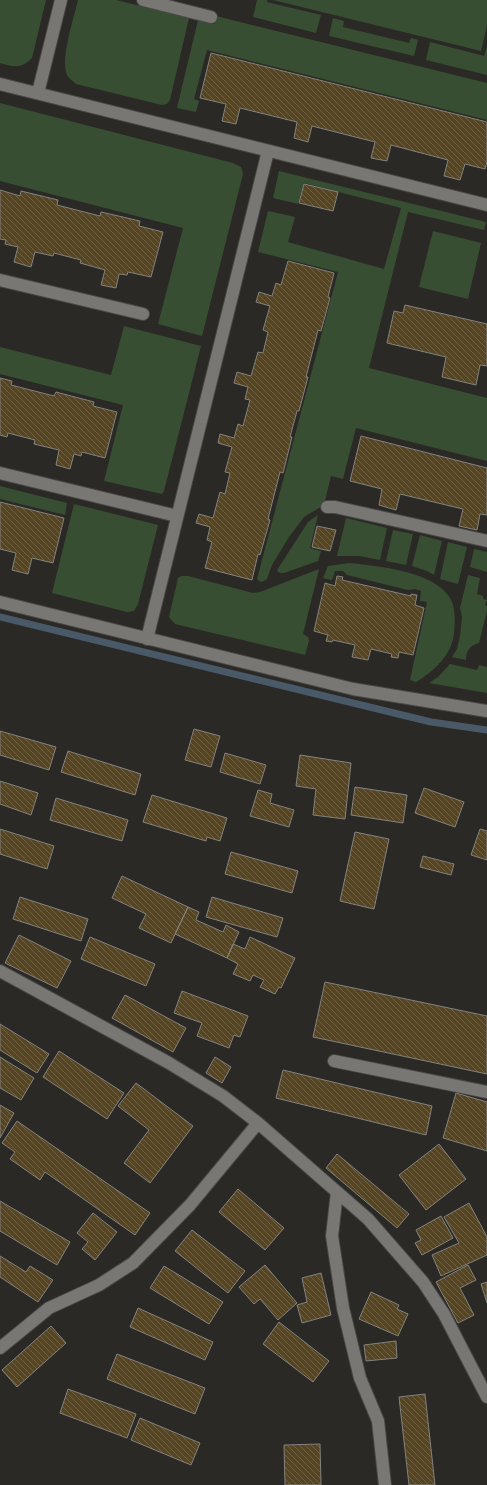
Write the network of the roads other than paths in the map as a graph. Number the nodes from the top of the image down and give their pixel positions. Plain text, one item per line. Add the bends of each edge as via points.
1 (61, 0) edge
2 (143, 0) edge
3 (211, 17) dead end
4 (0, 84) edge
5 (38, 93) junction
6 (268, 151) junction
7 (487, 205) edge
8 (0, 280) edge
9 (143, 314) dead end
10 (0, 473) edge
11 (327, 507) dead end
12 (177, 516) junction
13 (487, 541) edge
14 (0, 602) edge
15 (147, 639) junction
16 (487, 711) edge
17 (0, 971) edge
18 (334, 1061) dead end
19 (487, 1092) edge
20 (258, 1123) junction
21 (336, 1192) junction
22 (0, 1348) edge
23 (486, 1394) edge
24 (385, 1485) edge

1 - 5 street
2 - 3 street
4 - 5 street
5 - 6 street
6 - 7 street
6 - 12 street
8 - 9 street
10 - 12 street
11 - 13 street
12 - 15 street
14 - 15 street
15 - 16 street via 354,690
17 - 20 street via 169,1063 223,1096
18 - 19 street
20 - 21 street
20 - 22 street via 190,1205 133,1263 99,1285 49,1308
21 - 23 street via 368,1219 423,1282 444,1314
21 - 24 street via 332,1236 343,1308 360,1378 378,1421

